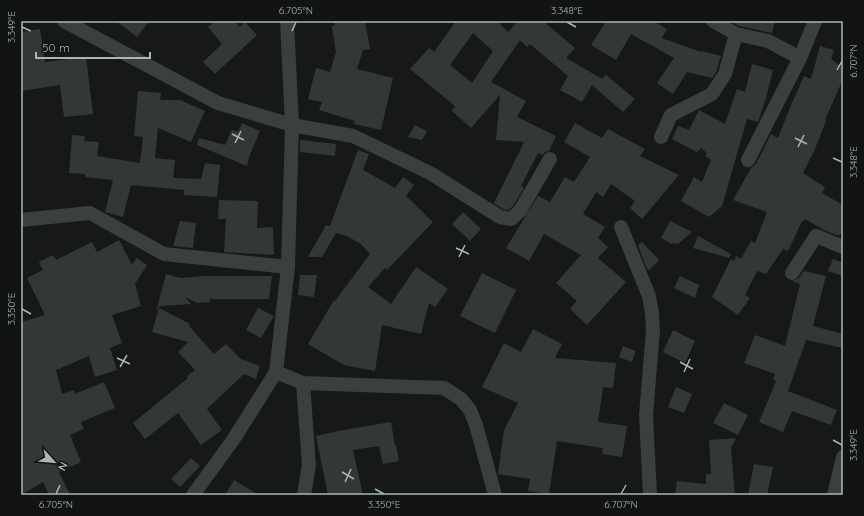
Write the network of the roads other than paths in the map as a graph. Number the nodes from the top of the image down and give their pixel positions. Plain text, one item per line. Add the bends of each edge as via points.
1 (64, 21) edge
2 (287, 21) edge
3 (713, 21) edge
4 (814, 21) edge
5 (736, 34) junction
6 (800, 58) junction
7 (292, 125) junction
8 (662, 137) dead end
9 (550, 159) dead end
10 (748, 160) dead end
11 (21, 220) edge
12 (621, 227) dead end
13 (843, 247) edge
14 (288, 267) junction
15 (792, 273) dead end
16 (276, 372) junction
17 (304, 383) junction
18 (843, 457) edge
19 (193, 495) edge
20 (304, 495) edge
21 (495, 495) edge
22 (650, 495) edge
23 (834, 495) edge

1 - 7 street via 218,103
2 - 7 street
3 - 5 street
4 - 6 street
5 - 6 street via 768,41
5 - 8 street via 725,74 712,94 671,115
6 - 10 street
7 - 9 street via 353,136 430,173 500,217 510,219 520,211
7 - 14 street
11 - 14 street via 90,213 164,254
12 - 22 street via 649,296 652,312 653,330 646,415
13 - 15 street via 816,236
14 - 16 street
16 - 17 street
16 - 19 street via 233,440
17 - 20 street via 309,465
17 - 21 street via 444,388 451,391 470,410
18 - 23 street

